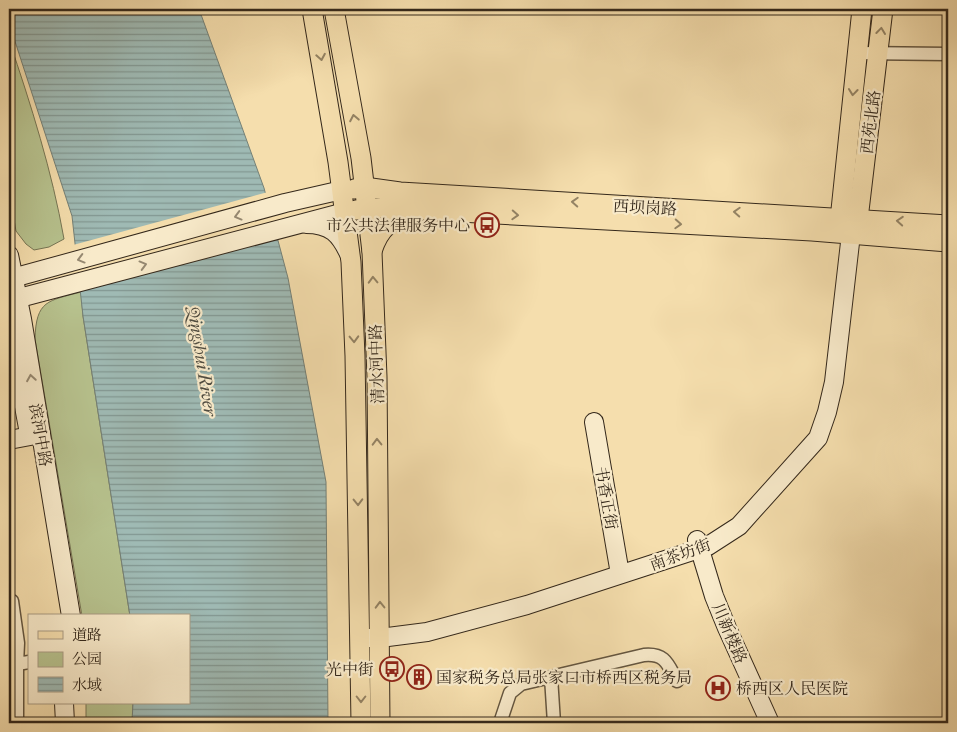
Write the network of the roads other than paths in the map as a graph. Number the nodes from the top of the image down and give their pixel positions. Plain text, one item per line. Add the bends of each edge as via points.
1 (312, 9) edge
2 (334, 9) edge
3 (862, 9) edge
4 (882, 9) edge
5 (858, 53) junction
6 (878, 53) junction
7 (948, 54) edge
8 (361, 158) junction
9 (338, 162) junction
10 (400, 192) junction
11 (318, 196) junction
12 (355, 200) junction
13 (422, 210) junction
14 (948, 224) edge
15 (292, 225) junction
16 (847, 226) junction
17 (948, 242) edge
18 (372, 252) junction
19 (9, 255) edge
20 (350, 256) junction
21 (11, 278) edge
22 (13, 297) edge
23 (9, 326) edge
24 (594, 422) dead end
25 (35, 435) junction
26 (9, 440) edge
27 (692, 546) junction
28 (619, 570) junction
29 (12, 601) dead end
30 (59, 614) edge
31 (71, 614) edge
32 (361, 633) junction
33 (380, 633) junction
34 (18, 663) edge
35 (551, 677) junction
36 (677, 681) dead end
37 (64, 704) edge
38 (76, 704) edge
39 (13, 705) edge
40 (17, 723) edge
41 (65, 723) edge
42 (76, 723) edge
43 (362, 723) edge
44 (380, 723) edge
45 (500, 723) edge
46 (554, 723) edge
47 (757, 723) edge
48 (770, 723) edge

1 -> 9 main road, 清水河中路
8 -> 2 main road, 清水河中路
3 - 5 main road, 西苑北路
6 -> 4 main road, 西苑北路
5 - 6 street
5 -> 16 main road, 西苑北路
6 - 7 street
6 - 16 main road, 西苑北路
8 - 10 main road via 370,176 381,185
8 - 12 main road, 清水河中路
9 - 11 main road via 333,182
9 - 12 main road, 清水河中路
10 - 12 main road, 西坝岗路
16 -> 10 main road, 西坝岗路
11 - 12 main road
11 -> 21 main road
12 - 13 main road, 西坝岗路
12 - 15 main road
12 - 18 main road, 清水河中路
12 - 20 main road, 清水河中路
13 -> 16 main road, 西坝岗路
13 - 18 main road via 387,224
14 -> 16 main road, 西坝岗路
15 - 20 main road via 318,224 328,228 338,235
22 -> 15 main road via 62,287
16 - 17 main road, 西坝岗路
16 - 27 main road, 南茶坊街 via 826,380 820,412 811,433 722,526
33 -> 18 main road, 清水河中路
19 - 21 main road, 滨河中路
20 -> 32 main road, 清水河中路
21 - 22 main road, 滨河中路
25 -> 22 main road, 滨河中路
23 - 25 main road, 滨河中路
24 - 28 main road, 书香正街
25 - 26 main road
25 - 30 main road, 滨河中路
25 - 31 main road, 滨河中路
27 - 28 main road, 南茶坊街
27 - 47 main road, 川新楼路 via 716,631
27 - 48 main road, 川新楼路
28 - 33 main road, 南茶坊街 via 527,605 427,632
29 - 34 street
32 - 33 main road, 南茶坊街
32 -> 43 main road, 清水河中路
33 - 44 main road, 清水河中路
34 - 39 street
35 - 36 street via 650,654 664,659
35 - 45 street via 515,687
35 - 46 street
37 - 41 main road
38 - 42 main road
39 - 40 street

